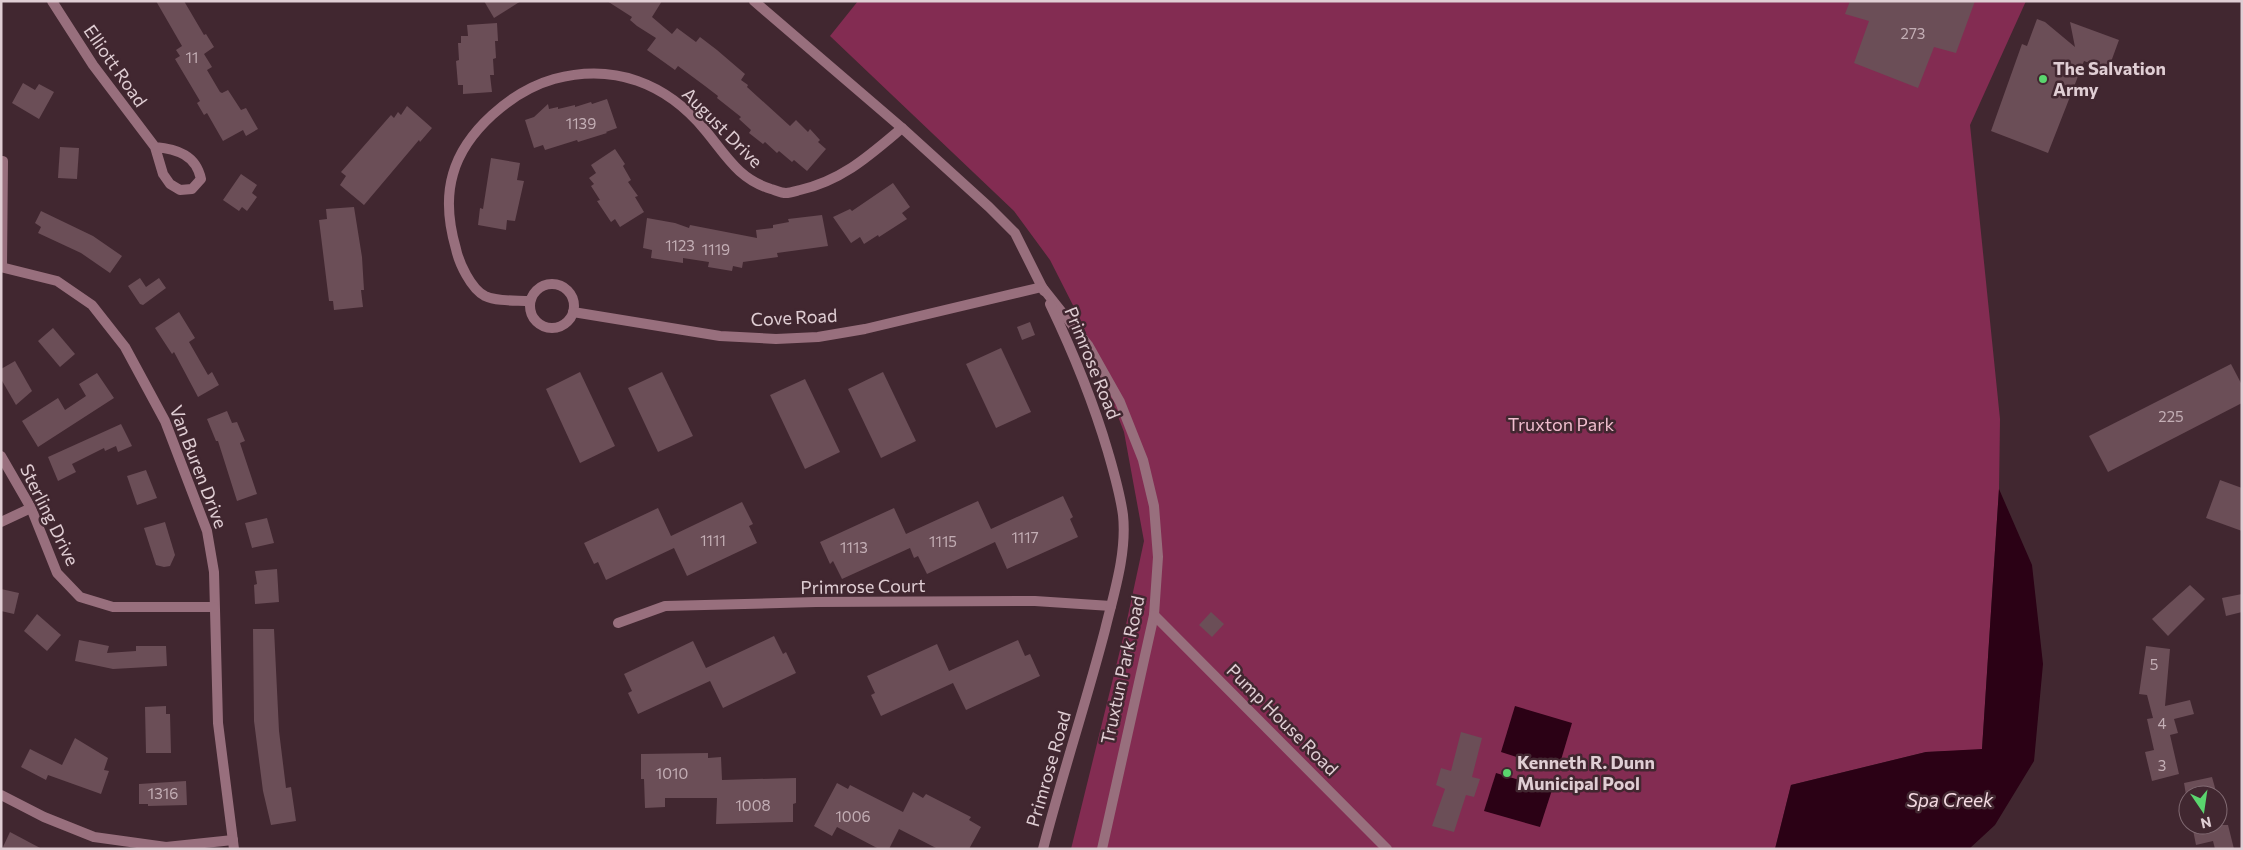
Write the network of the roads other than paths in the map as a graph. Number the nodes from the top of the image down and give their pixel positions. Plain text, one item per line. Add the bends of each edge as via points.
1 (52, 1) edge
2 (754, 1) edge
3 (902, 128) junction
4 (155, 147) junction
5 (3, 161) dead end
6 (2, 267) edge
7 (1042, 286) junction
8 (530, 301) junction
9 (573, 312) junction
10 (1, 456) edge
11 (31, 508) junction
12 (1, 522) edge
13 (1111, 606) junction
14 (214, 607) junction
15 (1154, 615) junction
16 (618, 624) dead end
17 (1, 795) edge
18 (233, 844) edge
19 (1043, 849) edge
20 (1102, 849) edge
21 (1387, 849) edge

1 - 4 street, Elliott Road via 93,65
2 - 3 street, Primrose Road
3 - 7 street, Primrose Road via 1015,233
3 - 8 street, August Drive via 856,167 820,186 786,193 756,185 732,166 705,129 680,104 656,88 615,74 596,73 533,87 498,109 464,149 453,173 450,199 450,228 460,264 473,283 484,295
4 - 4 street, Elliott Road via 172,149 191,158 199,168 201,178 192,189 180,190 170,184 162,174
5 - 6 street
6 - 14 street, Van Buren Drive via 57,281 92,305 126,347 166,421 207,531 214,572
7 - 9 street, Cove Road via 866,329 818,337 720,336
7 - 13 street, Primrose Road via 1073,352 1118,486 1123,543
7 - 15 street, Truxtun Park Road via 1088,345 1120,402 1143,460 1157,530
8 - 9 street via 532,316 551,328 564,324
8 - 9 street via 538,288 545,284 560,285 571,293
10 - 11 street, Sterling Drive
11 - 12 street
11 - 14 street, Sterling Drive via 57,573 80,597 113,606
13 - 16 street, Primrose Court via 1016,601 665,606
13 - 19 street, Primrose Road
14 - 18 street, Van Buren Drive via 218,723
15 - 20 street, Truxtun Park Road
15 - 21 street, Pump House Road
17 - 18 street via 94,837 166,847

